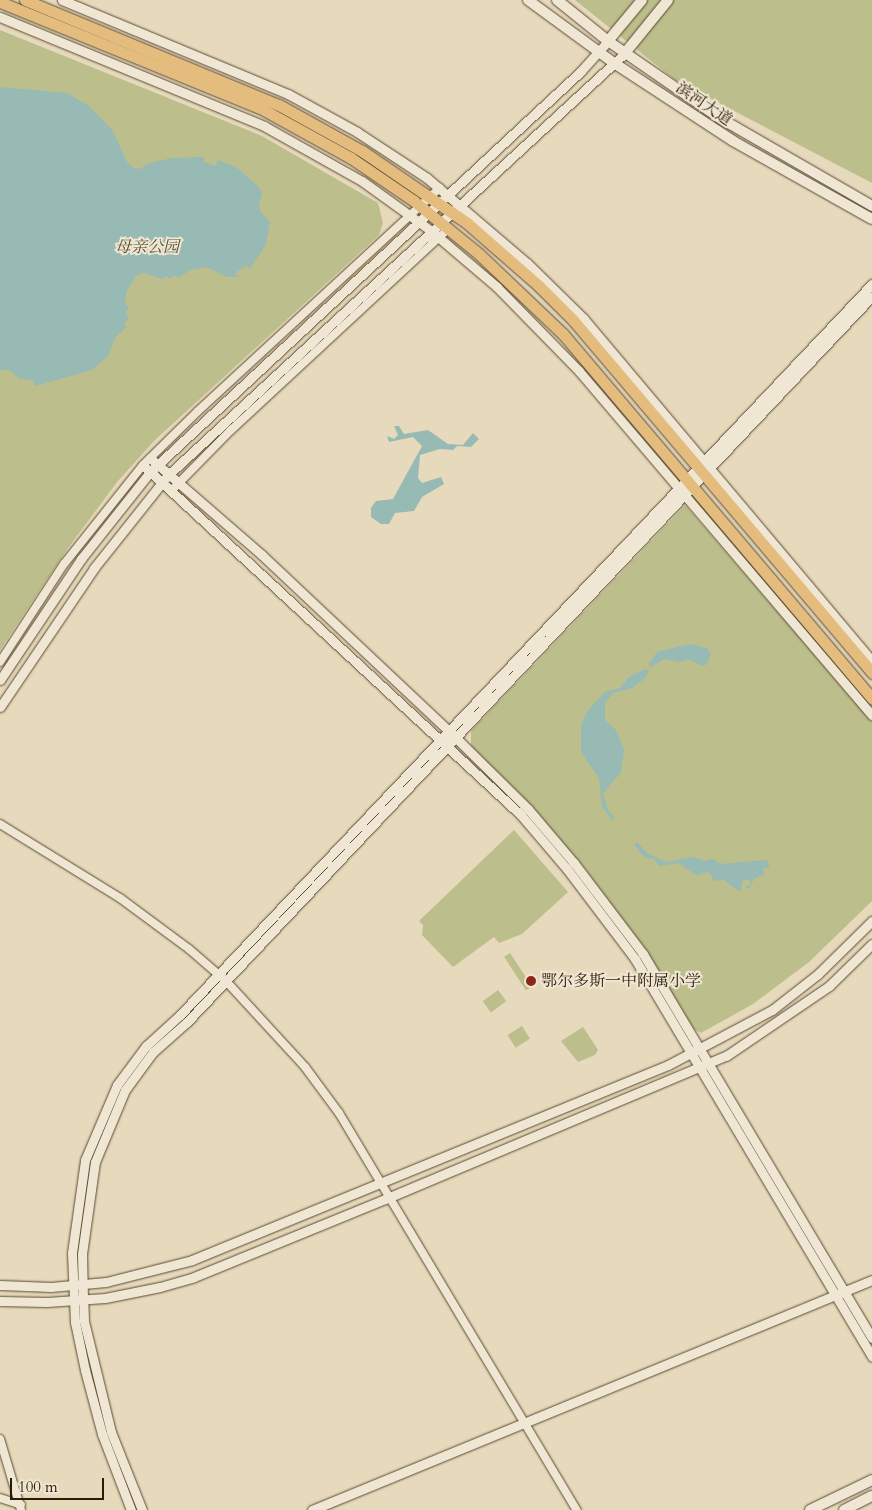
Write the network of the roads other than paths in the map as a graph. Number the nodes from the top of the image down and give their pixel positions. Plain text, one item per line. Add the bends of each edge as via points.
1 (25, 0) edge
2 (62, 0) edge
3 (528, 0) edge
4 (557, 0) edge
5 (642, 0) edge
6 (668, 0) edge
7 (0, 2) edge
8 (0, 17) edge
9 (608, 41) junction
10 (598, 52) junction
11 (625, 53) junction
12 (614, 63) junction
13 (440, 198) junction
14 (872, 206) edge
15 (455, 207) junction
16 (424, 209) junction
17 (410, 215) junction
18 (872, 219) edge
19 (419, 222) junction
20 (444, 225) junction
21 (430, 230) junction
22 (438, 238) junction
23 (872, 284) edge
24 (872, 296) edge
25 (150, 458) junction
26 (143, 465) junction
27 (158, 465) junction
28 (704, 468) junction
29 (150, 472) junction
30 (168, 475) junction
31 (162, 483) junction
32 (178, 483) junction
33 (691, 483) junction
34 (171, 491) junction
35 (682, 493) junction
36 (872, 661) edge
37 (0, 662) edge
38 (872, 673) edge
39 (0, 680) edge
40 (872, 699) edge
41 (0, 708) edge
42 (872, 715) edge
43 (452, 734) junction
44 (444, 742) junction
45 (0, 824) edge
46 (872, 921) edge
47 (872, 944) edge
48 (222, 977) junction
49 (694, 1052) junction
50 (703, 1066) junction
51 (381, 1183) junction
52 (390, 1198) junction
53 (872, 1280) edge
54 (78, 1282) junction
55 (0, 1285) edge
56 (839, 1293) junction
57 (78, 1298) junction
58 (0, 1301) edge
59 (872, 1338) edge
60 (872, 1357) edge
61 (526, 1424) junction
62 (0, 1439) edge
63 (2, 1450) edge
64 (872, 1480) edge
65 (872, 1496) edge
66 (0, 1498) edge
67 (21, 1507) edge
68 (131, 1510) edge
69 (142, 1510) edge
70 (312, 1510) edge
71 (577, 1510) edge
72 (810, 1510) edge
73 (844, 1510) edge

1 - 13 main road via 279,105
2 - 13 street via 288,94 357,132 440,188
3 - 10 main road, 滨河大道
4 - 9 main road, 滨河大道
5 - 9 main road
6 - 11 main road
7 - 16 main road via 264,110 352,158
8 - 17 street via 264,126 331,162
9 - 10 street
9 - 11 main road, 滨河大道
10 - 12 main road, 滨河大道
10 - 13 street
11 - 12 street
11 - 14 main road, 滨河大道 via 759,144
12 - 15 street
12 - 18 main road, 滨河大道 via 733,141
13 - 15 main road
13 - 16 street
15 - 20 street
15 - 28 main road via 573,320
16 - 17 street
16 - 19 street
16 - 20 main road
17 - 19 street
17 - 25 street
19 - 21 street
19 - 27 street
20 - 21 street
20 - 22 street
20 - 33 main road via 563,334
21 - 22 street
21 - 30 street
22 - 32 street
22 - 35 street via 497,287 579,371
23 - 28 street
24 - 28 street
25 - 26 street
25 - 27 street
26 - 29 street
26 - 37 street via 64,564
27 - 29 street
27 - 30 street
28 - 33 street
28 - 36 street
28 - 38 main road
29 - 31 street
29 - 39 street via 81,559
30 - 31 street
30 - 32 street
31 - 34 street
31 - 41 street via 94,568
32 - 34 street
32 - 43 street via 262,555
33 - 35 street
33 - 40 main road
34 - 44 street
35 - 42 street
35 - 43 street
43 - 44 street
43 - 49 street via 528,809 574,863 643,954
44 - 48 street
44 - 49 street via 521,815 567,869 635,959
45 - 48 street via 120,898
46 - 49 street via 818,974 772,1010
47 - 50 street via 829,986 781,1022
48 - 51 street via 305,1067 339,1113
48 - 54 street via 153,1052 125,1090 95,1162
49 - 50 street
49 - 51 street
50 - 52 street
50 - 56 street
51 - 52 street
51 - 54 street via 192,1260 106,1282
52 - 57 street via 194,1277 105,1298
52 - 61 street
53 - 56 street
54 - 55 street via 51,1286
54 - 57 street
56 - 59 street
56 - 60 street
56 - 61 street
57 - 58 street via 47,1302
57 - 68 street via 75,1322 92,1398
57 - 69 street via 111,1432
61 - 70 street
61 - 71 street
62 - 63 street
63 - 67 street
64 - 72 main road
65 - 73 main road
66 - 67 street

